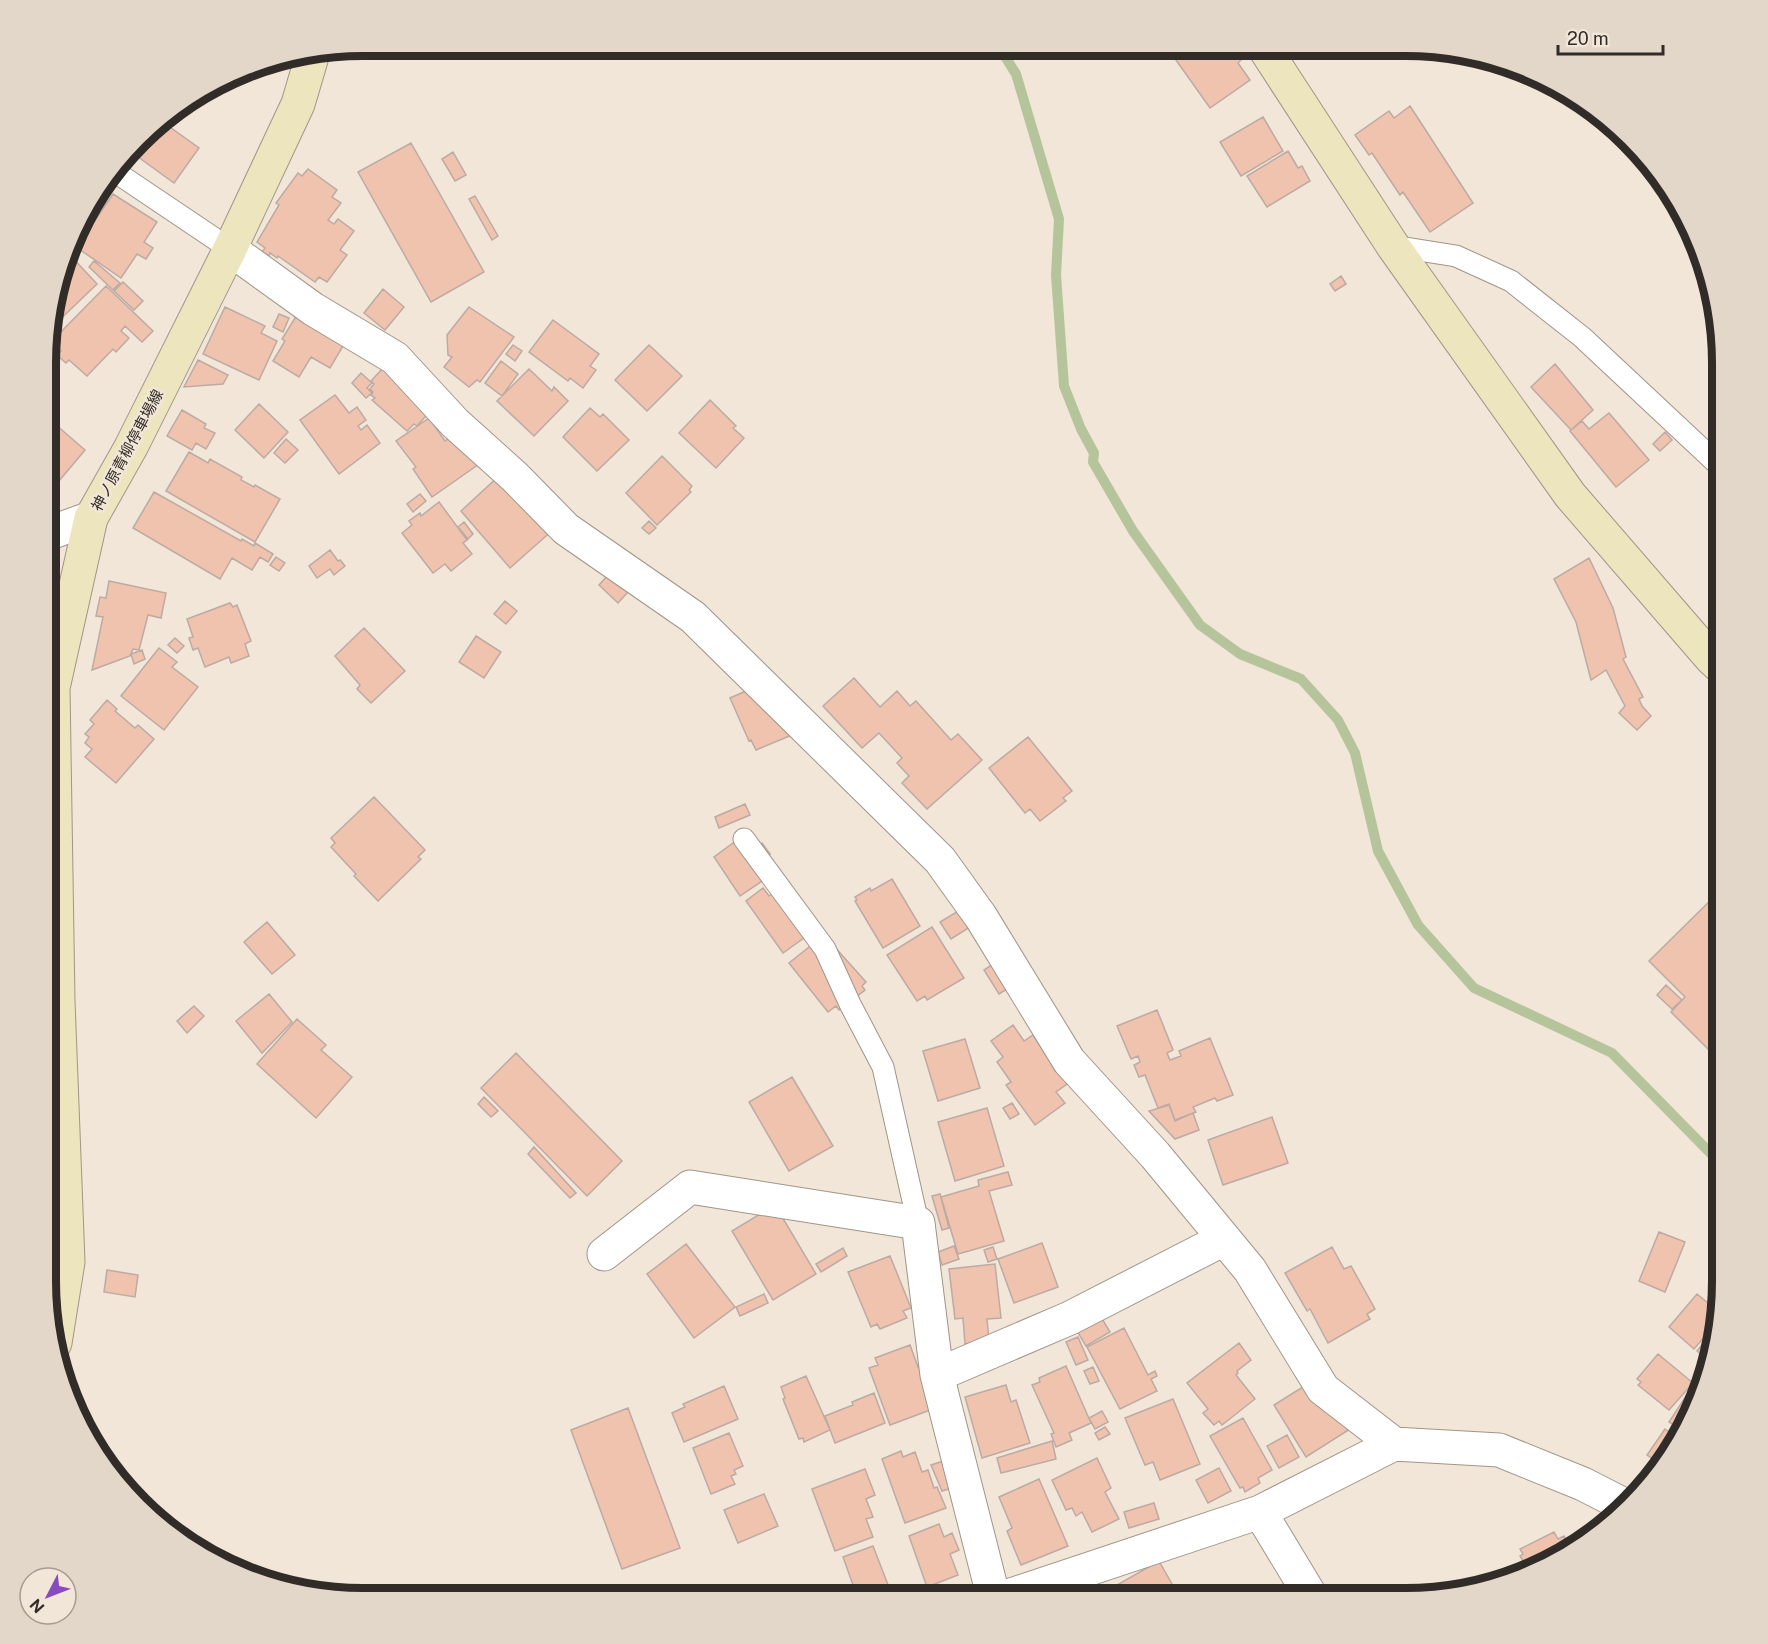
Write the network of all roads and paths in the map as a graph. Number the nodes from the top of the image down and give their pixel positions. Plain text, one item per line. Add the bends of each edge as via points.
1 (1270, 56) edge
2 (311, 60) edge
3 (119, 175) edge
4 (1393, 246) junction
5 (230, 249) junction
6 (1712, 459) edge
7 (91, 518) junction
8 (56, 531) edge
9 (1712, 659) edge
10 (56, 675) edge
11 (744, 839) dead end
12 (56, 876) edge
13 (918, 1223) junction
14 (1224, 1239) junction
15 (604, 1254) dead end
16 (58, 1323) edge
17 (937, 1375) junction
18 (1394, 1444) junction
19 (1619, 1502) edge
20 (1260, 1512) junction
21 (993, 1588) edge
22 (1029, 1588) edge
23 (1306, 1588) edge

1 - 4 main road
2 - 5 main road, 神ノ原青柳停車場線 via 298,104
3 - 5 lane
4 - 6 lane via 1456,256 1511,281 1582,337
4 - 9 main road via 1570,495
5 - 7 main road, 神ノ原青柳停車場線
5 - 14 street via 313,309 395,358 455,423 566,529 693,617 940,860 981,917 1069,1061 1155,1155
7 - 8 street
7 - 10 main road, 神ノ原青柳停車場線
11 - 13 lane via 825,949 883,1067
12 - 16 main road, 神ノ原青柳停車場線 via 68,1262
13 - 15 street via 690,1187
13 - 17 street
14 - 17 street via 1070,1318
14 - 18 street via 1250,1270 1323,1389
17 - 21 street
18 - 19 street via 1499,1450
18 - 20 street
20 - 22 street
20 - 23 street

